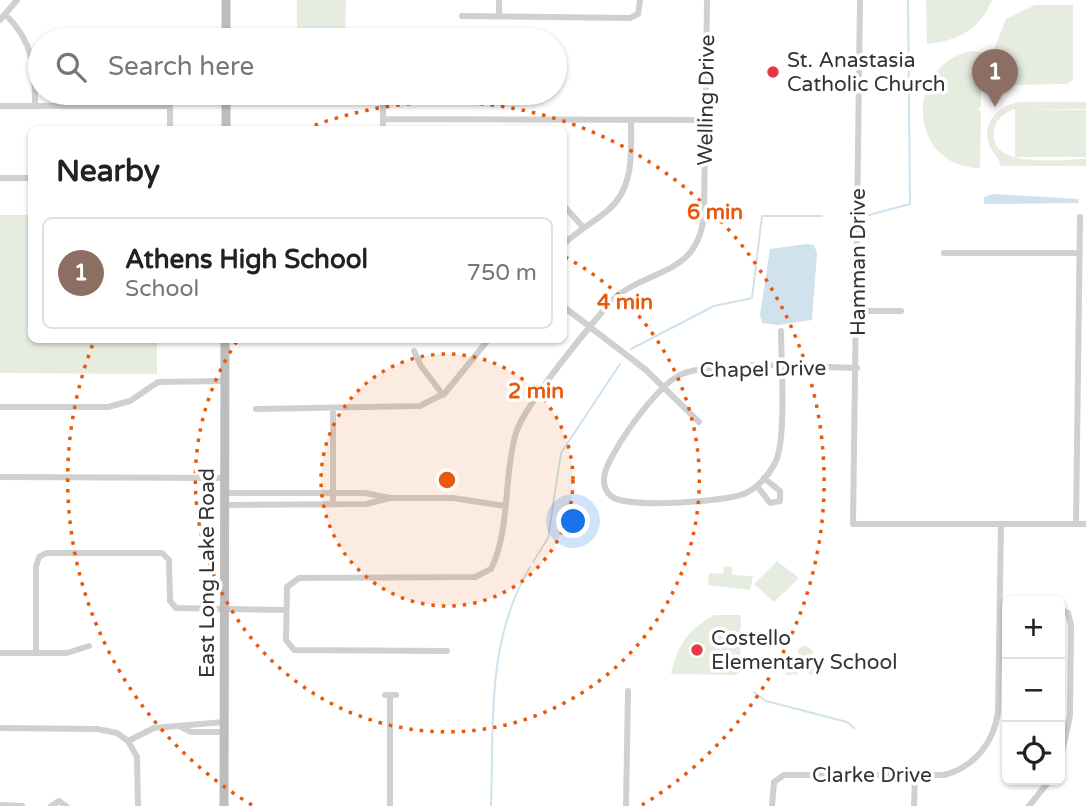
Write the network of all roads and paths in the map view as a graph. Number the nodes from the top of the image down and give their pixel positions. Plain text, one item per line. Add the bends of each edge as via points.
1 (17, 0) edge
2 (226, 0) edge
3 (499, 0) edge
4 (640, 0) edge
5 (707, 0) edge
6 (860, 0) edge
7 (462, 16) dead end
8 (499, 16) junction
9 (3, 18) edge
10 (226, 28) edge
11 (28, 44) edge
12 (226, 105) edge
13 (383, 105) edge
14 (0, 106) edge
15 (35, 106) joint
16 (170, 106) joint
17 (383, 119) junction
18 (631, 120) junction
19 (705, 120) junction
20 (170, 126) edge
21 (226, 126) edge
22 (383, 126) edge
23 (0, 178) edge
24 (28, 178) edge
25 (567, 209) edge
26 (1080, 217) dead end
27 (584, 228) junction
28 (567, 242) edge
29 (944, 253) dead end
30 (1080, 253) junction
31 (567, 309) edge
32 (857, 311) junction
33 (901, 312) dead end
34 (591, 328) junction
35 (782, 331) dead end
36 (225, 343) edge
37 (486, 343) edge
38 (415, 351) dead end
39 (780, 368) junction
40 (857, 368) junction
41 (225, 381) junction
42 (664, 387) junction
43 (443, 395) junction
44 (0, 407) edge
45 (256, 409) dead end
46 (333, 409) junction
47 (699, 422) dead end
48 (0, 477) edge
49 (225, 478) junction
50 (764, 478) junction
51 (757, 486) junction
52 (333, 492) junction
53 (225, 493) junction
54 (286, 493) junction
55 (609, 494) junction
56 (390, 498) junction
57 (600, 499) dead end
58 (286, 504) junction
59 (333, 504) junction
60 (225, 505) junction
61 (505, 506) junction
62 (1076, 524) junction
63 (1086, 524) edge
64 (1000, 525) junction
65 (1003, 596) edge
66 (225, 610) junction
67 (286, 610) junction
68 (1065, 612) edge
69 (1002, 629) edge
70 (89, 646) dead end
71 (447, 651) dead end
72 (0, 653) edge
73 (36, 653) junction
74 (628, 691) dead end
75 (390, 695) dead end
76 (224, 727) junction
77 (0, 728) edge
78 (1065, 738) edge
79 (128, 741) junction
80 (915, 776) junction
81 (1046, 785) edge
82 (0, 805) edge
83 (1032, 805) edge
84 (22, 806) edge
85 (51, 806) edge
86 (66, 806) edge
87 (138, 806) edge
88 (224, 806) edge
89 (390, 806) edge
90 (626, 806) edge
91 (772, 806) edge
92 (914, 806) edge

1 - 9 street
2 - 10 main road
3 - 8 street
4 - 8 street via 638,14 630,18
5 - 19 street, Welling Drive
6 - 32 street, Hamman Drive
7 - 8 street
9 - 11 street
12 - 21 main road
13 - 17 street
14 - 15 street
15 - 16 street
16 - 20 street
17 - 18 street
17 - 22 street
18 - 19 street
18 - 27 street via 631,164 624,189 612,207
19 - 34 street, Welling Drive via 704,222 696,246 671,270 614,298
23 - 24 street
25 - 27 street
26 - 30 street
27 - 28 street
29 - 30 street
30 - 62 street
31 - 34 street
32 - 33 street
32 - 40 street, Hamman Drive
34 - 42 street
34 - 61 street, Welling Drive via 522,418 514,440
35 - 39 street
36 - 41 main road, East Long Lake Road
37 - 43 street
38 - 43 street
39 - 40 street, Chapel Drive
39 - 42 street, Chapel Drive via 697,368
39 - 50 street via 779,450
40 - 64 street, Hamman Drive via 853,524
41 - 44 street via 158,382 130,401 108,407
41 - 49 main road, East Long Lake Road
42 - 47 street
42 - 55 street, Chapel Drive via 606,467 604,483
43 - 46 street via 414,408
45 - 46 street
46 - 52 street
48 - 49 street
49 - 53 main road, East Long Lake Road
50 - 51 street
50 - 51 street via 780,491 780,500 770,503
51 - 55 street via 722,500 629,502
52 - 54 street
52 - 56 street
52 - 59 street
53 - 54 street
53 - 60 main road, East Long Lake Road
54 - 58 street
55 - 57 street
56 - 59 street via 371,504
56 - 61 street via 453,498
58 - 59 street
58 - 60 street
60 - 66 main road, East Long Lake Road
61 - 67 street, Welling Drive via 497,554 484,575 299,578 287,587
62 - 63 street
62 - 64 street
64 - 65 street, Clarke Drive
66 - 67 street
66 - 73 street via 173,606 169,560 162,553 46,553 36,567
66 - 76 main road, East Long Lake Road
67 - 71 street via 286,640 297,651
68 - 78 street via 1071,625 1070,716
69 - 80 street, Clarke Drive via 998,711 991,738 958,770
70 - 73 street via 67,653
72 - 73 street
74 - 90 street
75 - 89 street
76 - 79 street via 191,732 181,727 147,730
76 - 88 main road, East Long Lake Road
77 - 79 street via 103,729
79 - 87 street via 137,757
80 - 91 street, Clarke Drive via 787,774 773,786
80 - 92 street
81 - 83 street
82 - 84 street
85 - 86 street via 60,801

